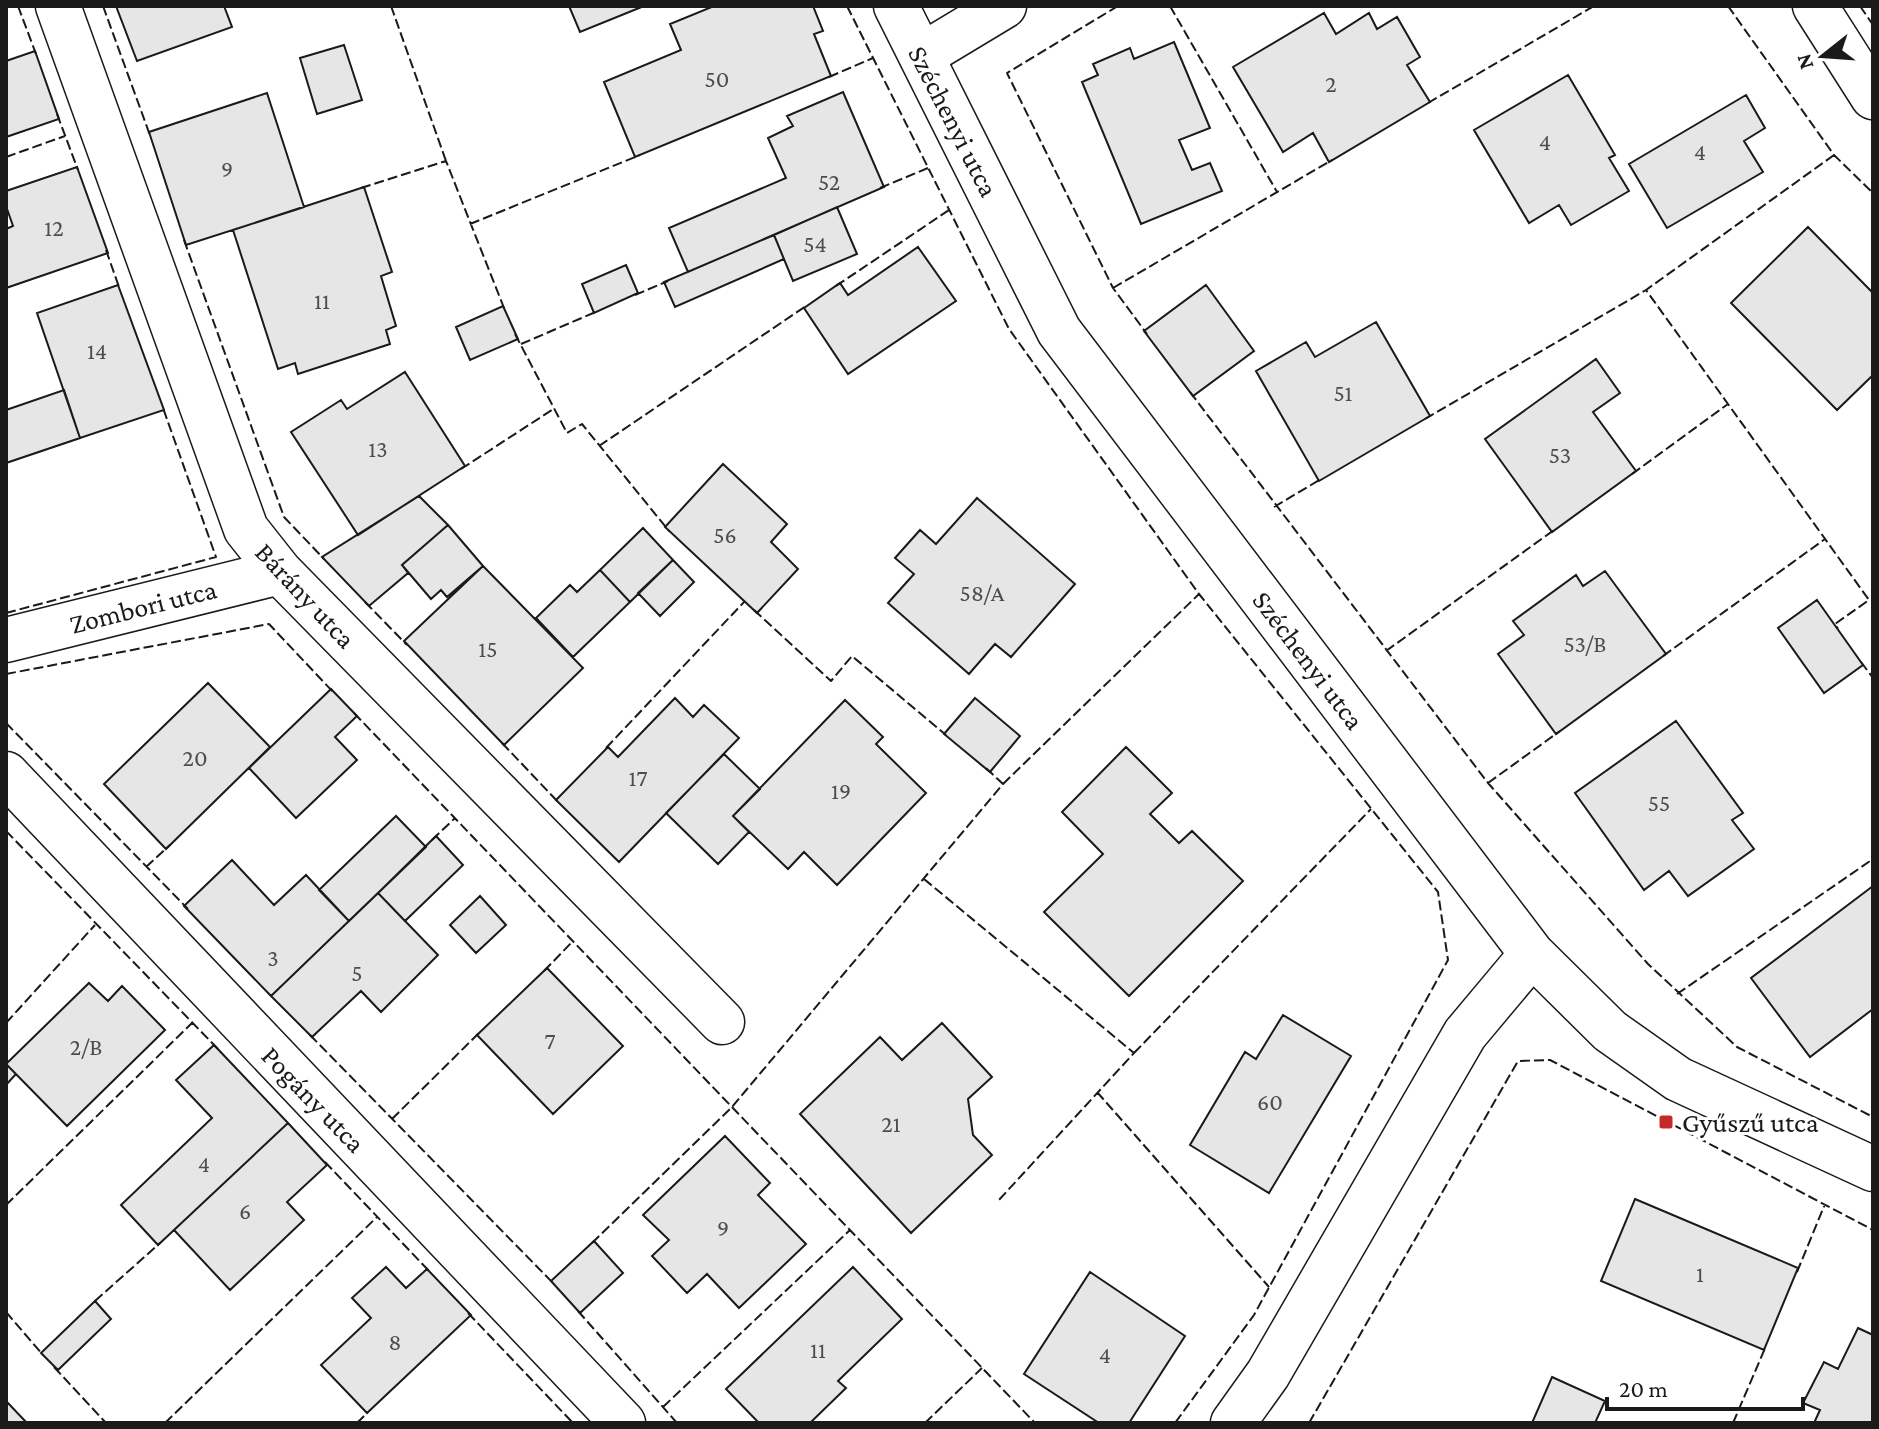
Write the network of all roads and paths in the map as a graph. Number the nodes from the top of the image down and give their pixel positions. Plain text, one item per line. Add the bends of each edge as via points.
1 (58, 6) edge
2 (896, 6) edge
3 (1004, 6) edge
4 (1815, 6) edge
5 (921, 56) junction
6 (1873, 97) edge
7 (280, 572) junction
8 (6, 640) edge
9 (6, 774) edge
10 (1532, 954) junction
11 (722, 1022) dead end
12 (1873, 1169) edge
13 (623, 1423) edge
14 (1233, 1423) edge

1 - 7 street, Bárány utca via 246,529
2 - 5 street, Széchenyi utca
3 - 5 street
4 - 6 street
5 - 10 street, Széchenyi utca via 1059,331
7 - 8 street, Zombori utca
7 - 11 street, Bárány utca
9 - 13 street, Pogány utca
10 - 12 street, Széchenyi utca via 1610,1031 1678,1079
10 - 14 street via 1465,1034 1268,1374

